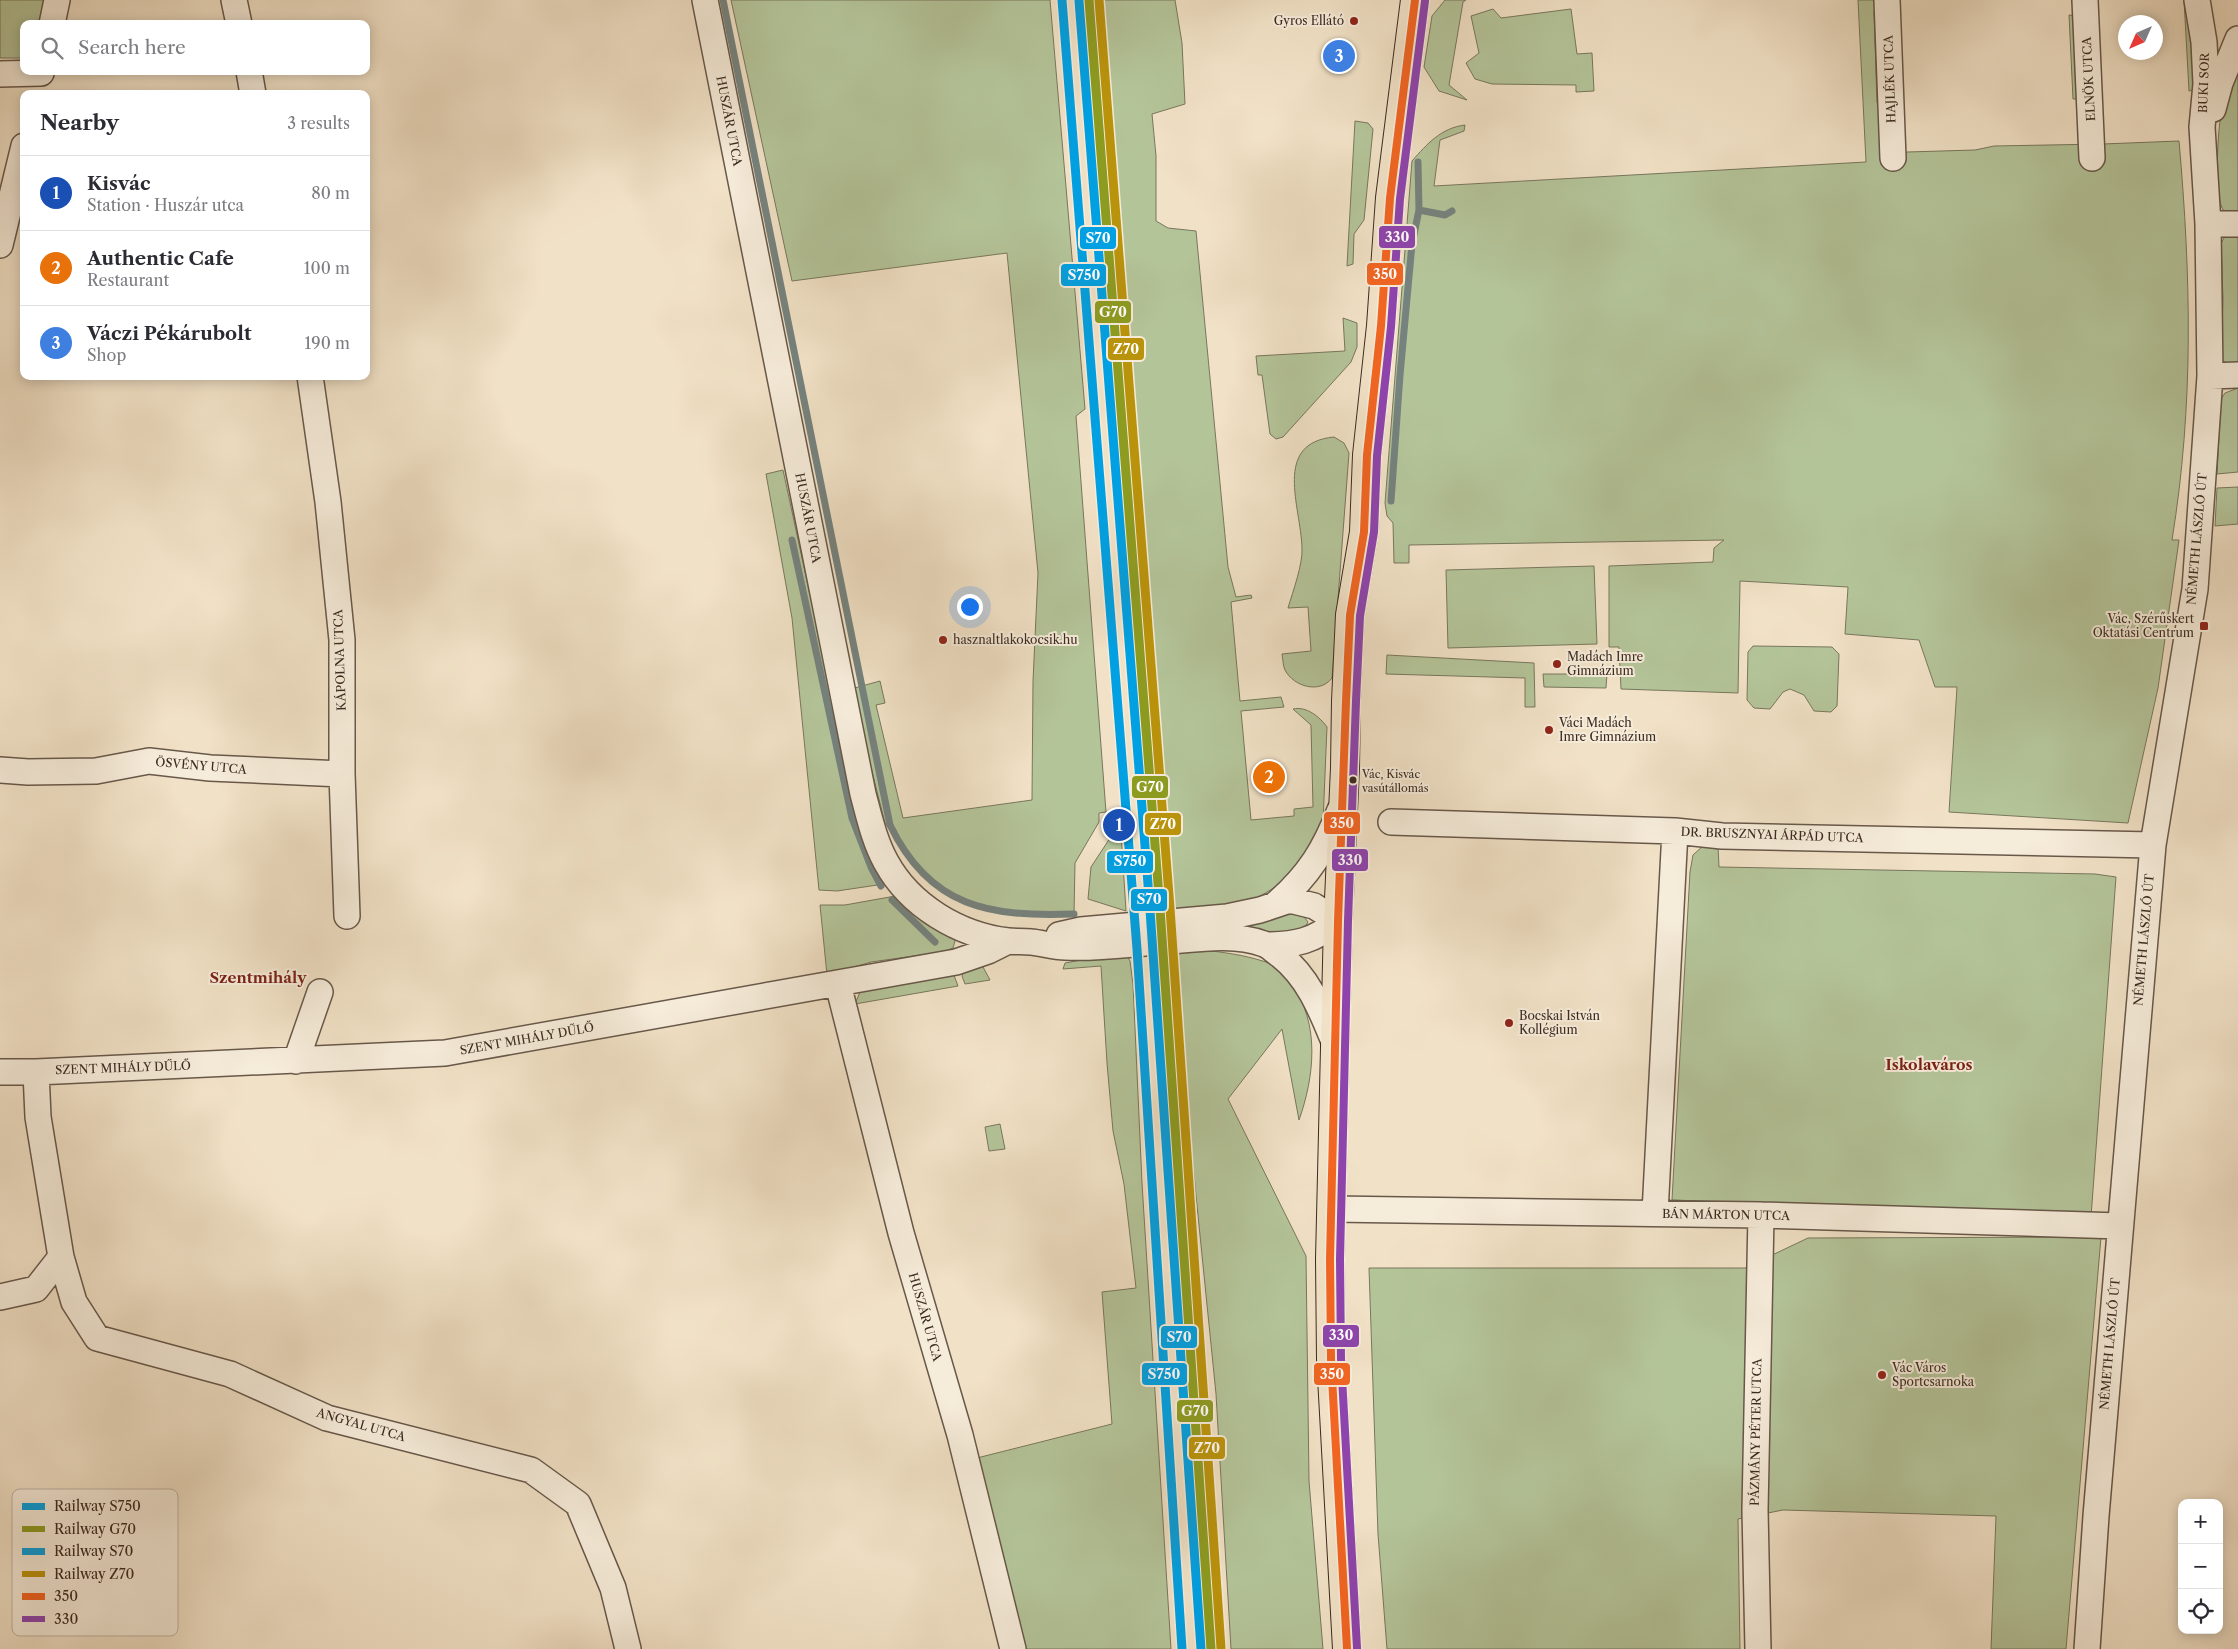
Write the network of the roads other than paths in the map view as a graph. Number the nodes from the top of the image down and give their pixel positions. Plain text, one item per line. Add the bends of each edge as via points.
1 (57, 0) edge
2 (234, 0) edge
3 (705, 0) edge
4 (1414, 0) edge
5 (1887, 0) edge
6 (2085, 0) edge
7 (2198, 5) edge
8 (53, 20) edge
9 (238, 20) edge
10 (2238, 22) edge
11 (2238, 39) edge
12 (0, 74) edge
13 (250, 75) edge
14 (40, 79) edge
15 (252, 90) edge
16 (2204, 156) junction
17 (1893, 158) dead end
18 (2092, 158) dead end
19 (20, 162) edge
20 (2238, 224) edge
21 (2208, 229) junction
22 (0, 245) edge
23 (2238, 375) edge
24 (2210, 376) junction
25 (311, 380) edge
26 (0, 770) edge
27 (342, 774) junction
28 (1343, 800) junction
29 (1391, 822) dead end
30 (1674, 831) junction
31 (2152, 845) junction
32 (1277, 903) junction
33 (347, 916) dead end
34 (1338, 921) junction
35 (1020, 942) junction
36 (1266, 945) junction
37 (838, 984) junction
38 (320, 992) dead end
39 (1335, 1044) junction
40 (296, 1061) junction
41 (0, 1072) edge
42 (36, 1072) junction
43 (1332, 1209) junction
44 (1655, 1213) junction
45 (1761, 1215) junction
46 (2120, 1226) junction
47 (61, 1256) junction
48 (0, 1297) edge
49 (628, 1649) edge
50 (1014, 1649) edge
51 (1347, 1649) edge
52 (1758, 1649) edge
53 (2087, 1649) edge

1 - 8 street
2 - 9 street
3 - 35 street, HUSZÁR UTCA via 861,785 874,836 901,884 933,913 966,930
4 - 28 main road via 1390,198 1367,455 1364,532 1350,615
5 - 17 street, HAJLÉK UTCA
6 - 18 street, ELNÖK UTCA
7 - 10 street, BUKI SOR via 2210,22 2220,27
7 - 16 street, BUKI SOR via 2206,76 2202,127
11 - 16 street, BUKI SOR via 2220,84
12 - 14 street
13 - 15 street
16 - 21 street, BUKI SOR
19 - 22 street
20 - 21 street
21 - 24 street, NÉMETH LÁSZLÓ ÚT
23 - 24 street
24 - 31 street, NÉMETH LÁSZLÓ ÚT via 2195,589
25 - 27 street, KÁPOLNA UTCA via 328,502 342,640
26 - 27 street, ÖSVÉNY UTCA via 96,772 149,762
27 - 33 street, KÁPOLNA UTCA
28 - 32 street, HUSZÁR UTCA via 1328,841 1316,860
28 - 34 main road
29 - 30 street, DR. BRUSZNYAI ÁRPÁD UTCA
30 - 31 street, DR. BRUSZNYAI ÁRPÁD UTCA via 1722,836
30 - 44 street
31 - 46 street, NÉMETH LÁSZLÓ ÚT
32 - 34 street, HUSZÁR UTCA via 1302,902
32 - 35 street, HUSZÁR UTCA via 1234,916 1081,930
34 - 36 street, HUSZÁR UTCA via 1304,942
34 - 39 main road
35 - 36 street, HUSZÁR UTCA via 1080,948 1210,938 1249,940
35 - 37 street, SZENT MIHÁLY DŰLŐ via 956,962
36 - 39 street, HUSZÁR UTCA via 1303,977 1320,1005
37 - 40 street, SZENT MIHÁLY DŰLŐ via 445,1053
37 - 50 street, HUSZÁR UTCA via 901,1233 960,1435
38 - 40 street
39 - 43 main road
40 - 42 street, SZENT MIHÁLY DŰLŐ
41 - 42 street, SZENT MIHÁLY DŰLŐ
42 - 47 street, SZENT MIHÁLY DŰLŐ via 38,1116
43 - 44 street, BÁN MÁRTON UTCA
43 - 51 main road via 1331,1359
44 - 45 street, BÁN MÁRTON UTCA
45 - 46 street, BÁN MÁRTON UTCA
45 - 52 street, PÁZMÁNY PÉTER UTCA via 1755,1510
46 - 53 street, NÉMETH LÁSZLÓ ÚT
47 - 48 street via 36,1289
47 - 49 street, ANGYAL UTCA via 74,1302 98,1338 230,1374 327,1418 531,1470 578,1504 613,1588

